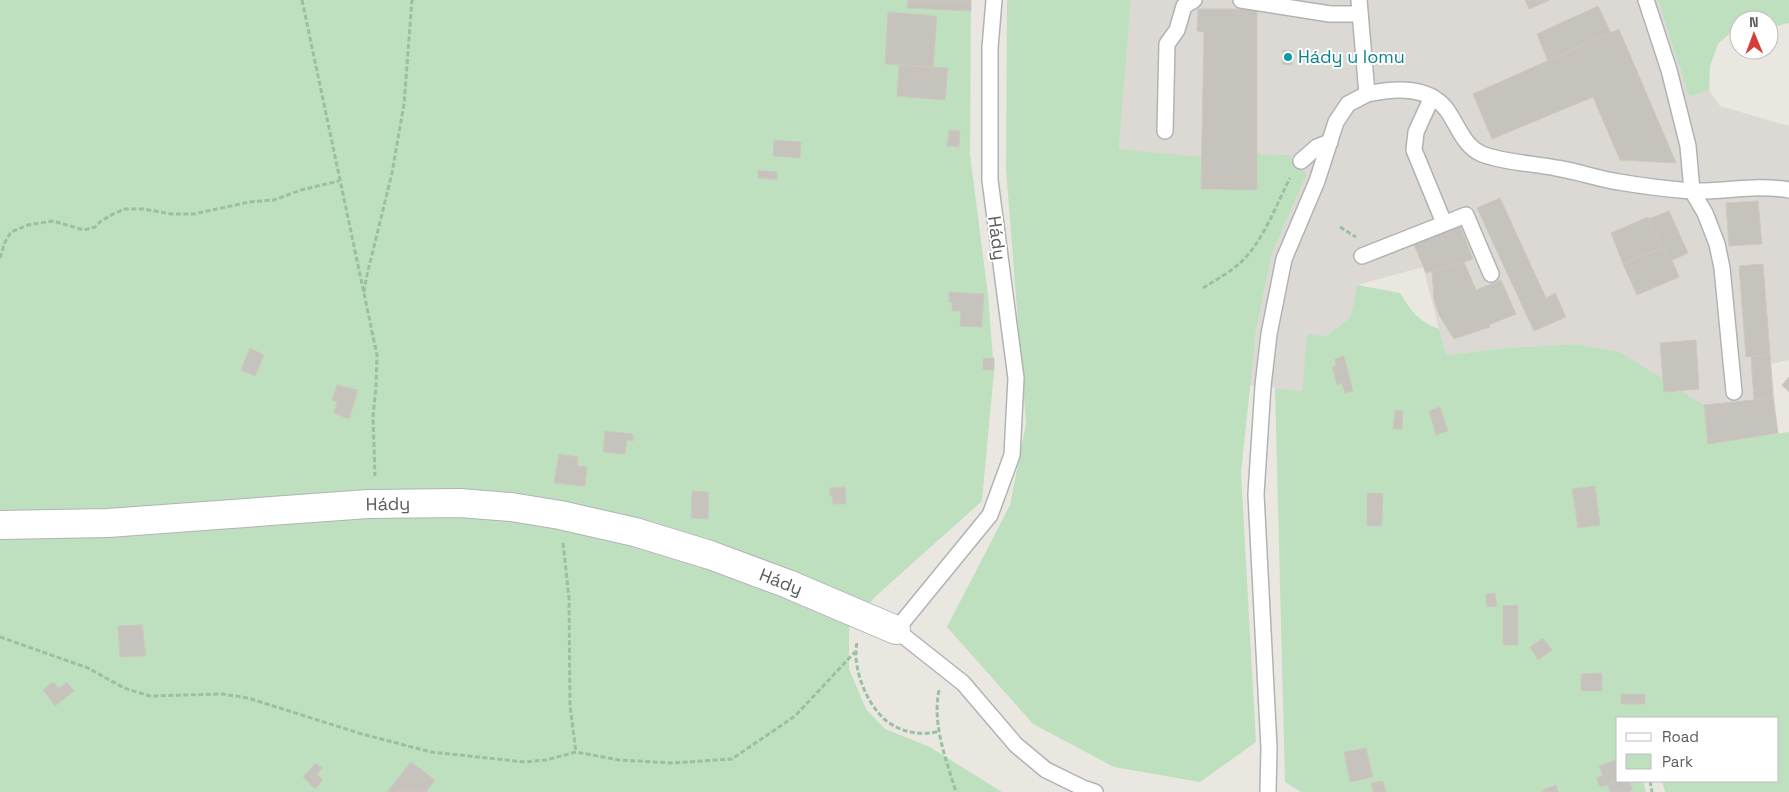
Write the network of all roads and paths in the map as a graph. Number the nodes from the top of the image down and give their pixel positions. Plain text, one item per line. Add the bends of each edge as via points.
1 (302, 0) edge
2 (412, 0) edge
3 (994, 0) edge
4 (1194, 0) edge
5 (1241, 0) edge
6 (1646, 0) edge
7 (1359, 7) edge
8 (1366, 94) junction
9 (1432, 97) junction
10 (1165, 132) dead end
11 (1330, 142) junction
12 (1301, 161) joint
13 (339, 181) junction
14 (1789, 190) edge
15 (1692, 191) junction
16 (1444, 224) junction
17 (1340, 227) dead end
18 (1346, 230) dead end
19 (1362, 256) dead end
20 (0, 258) edge
21 (1491, 274) dead end
22 (1203, 288) dead end
23 (364, 295) junction
24 (1734, 392) dead end
25 (378, 504) junction
26 (560, 515) junction
27 (0, 525) edge
28 (863, 616) junction
29 (896, 630) junction
30 (0, 637) edge
31 (855, 652) junction
32 (943, 667) junction
33 (938, 732) junction
34 (576, 752) junction
35 (956, 792) edge
36 (1095, 792) edge
37 (1268, 792) edge

1 - 13 path
2 - 23 path via 404,104
3 - 29 lane, Hády via 990,48 990,180 1016,378 1012,455 990,515
4 - 10 lane via 1184,6 1177,30 1167,44
5 - 7 lane via 1330,14
6 - 15 lane via 1669,70 1688,146
7 - 8 lane
8 - 9 lane via 1388,89 1410,90
8 - 11 lane via 1348,104 1336,122
9 - 15 lane via 1444,106 1456,128 1480,154 1618,182
9 - 16 lane via 1416,132 1414,150
11 - 12 lane via 1316,147
11 - 37 lane via 1318,181 1284,259 1269,334 1263,386 1256,494 1269,748
12 - 22 path via 1245,258
13 - 20 path via 274,200 194,214 125,209 84,230 53,221 28,225 11,232
13 - 23 path
14 - 15 lane via 1774,187
15 - 24 lane via 1705,213 1722,268
16 - 19 lane
16 - 21 lane via 1466,215
17 - 18 path
23 - 25 path via 377,355 373,417
25 - 26 street, Hády via 460,503
25 - 27 street, Hády via 108,523
26 - 28 street, Hády via 635,532 710,555
26 - 34 path via 569,598 570,706
28 - 29 street, Hády
28 - 31 path
29 - 32 lane
30 - 34 path via 88,668 124,688 150,696 222,694 248,698 431,752 525,762
31 - 33 path via 862,686 876,710 894,727 918,734
31 - 34 path via 795,716 732,759 672,763 620,760
32 - 33 path via 936,704
32 - 36 lane via 963,683 1016,745 1046,770
33 - 35 path

